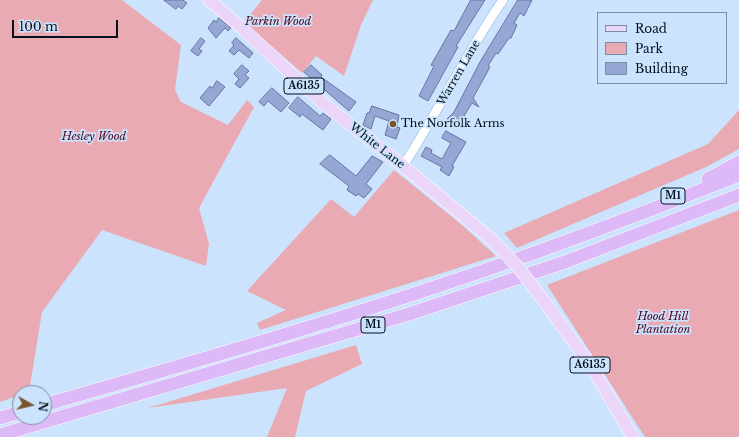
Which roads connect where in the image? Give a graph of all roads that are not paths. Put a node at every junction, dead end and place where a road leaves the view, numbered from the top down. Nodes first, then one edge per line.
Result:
1 (209, 0) edge
2 (503, 0) edge
3 (739, 162) edge
4 (403, 166) junction
5 (739, 175) edge
6 (739, 195) edge
7 (605, 227) junction
8 (52, 403) edge
9 (12, 414) edge
10 (0, 418) edge
11 (0, 435) edge
12 (633, 437) edge

1 - 4 main road, White Lane / A6135
2 - 4 street, Warren Lane
3 - 7 highway, M1
4 - 12 main road, White Lane / A6135, bridge
5 - 7 highway, M1
6 - 11 highway, M1
7 - 8 highway, M1
9 - 10 highway

